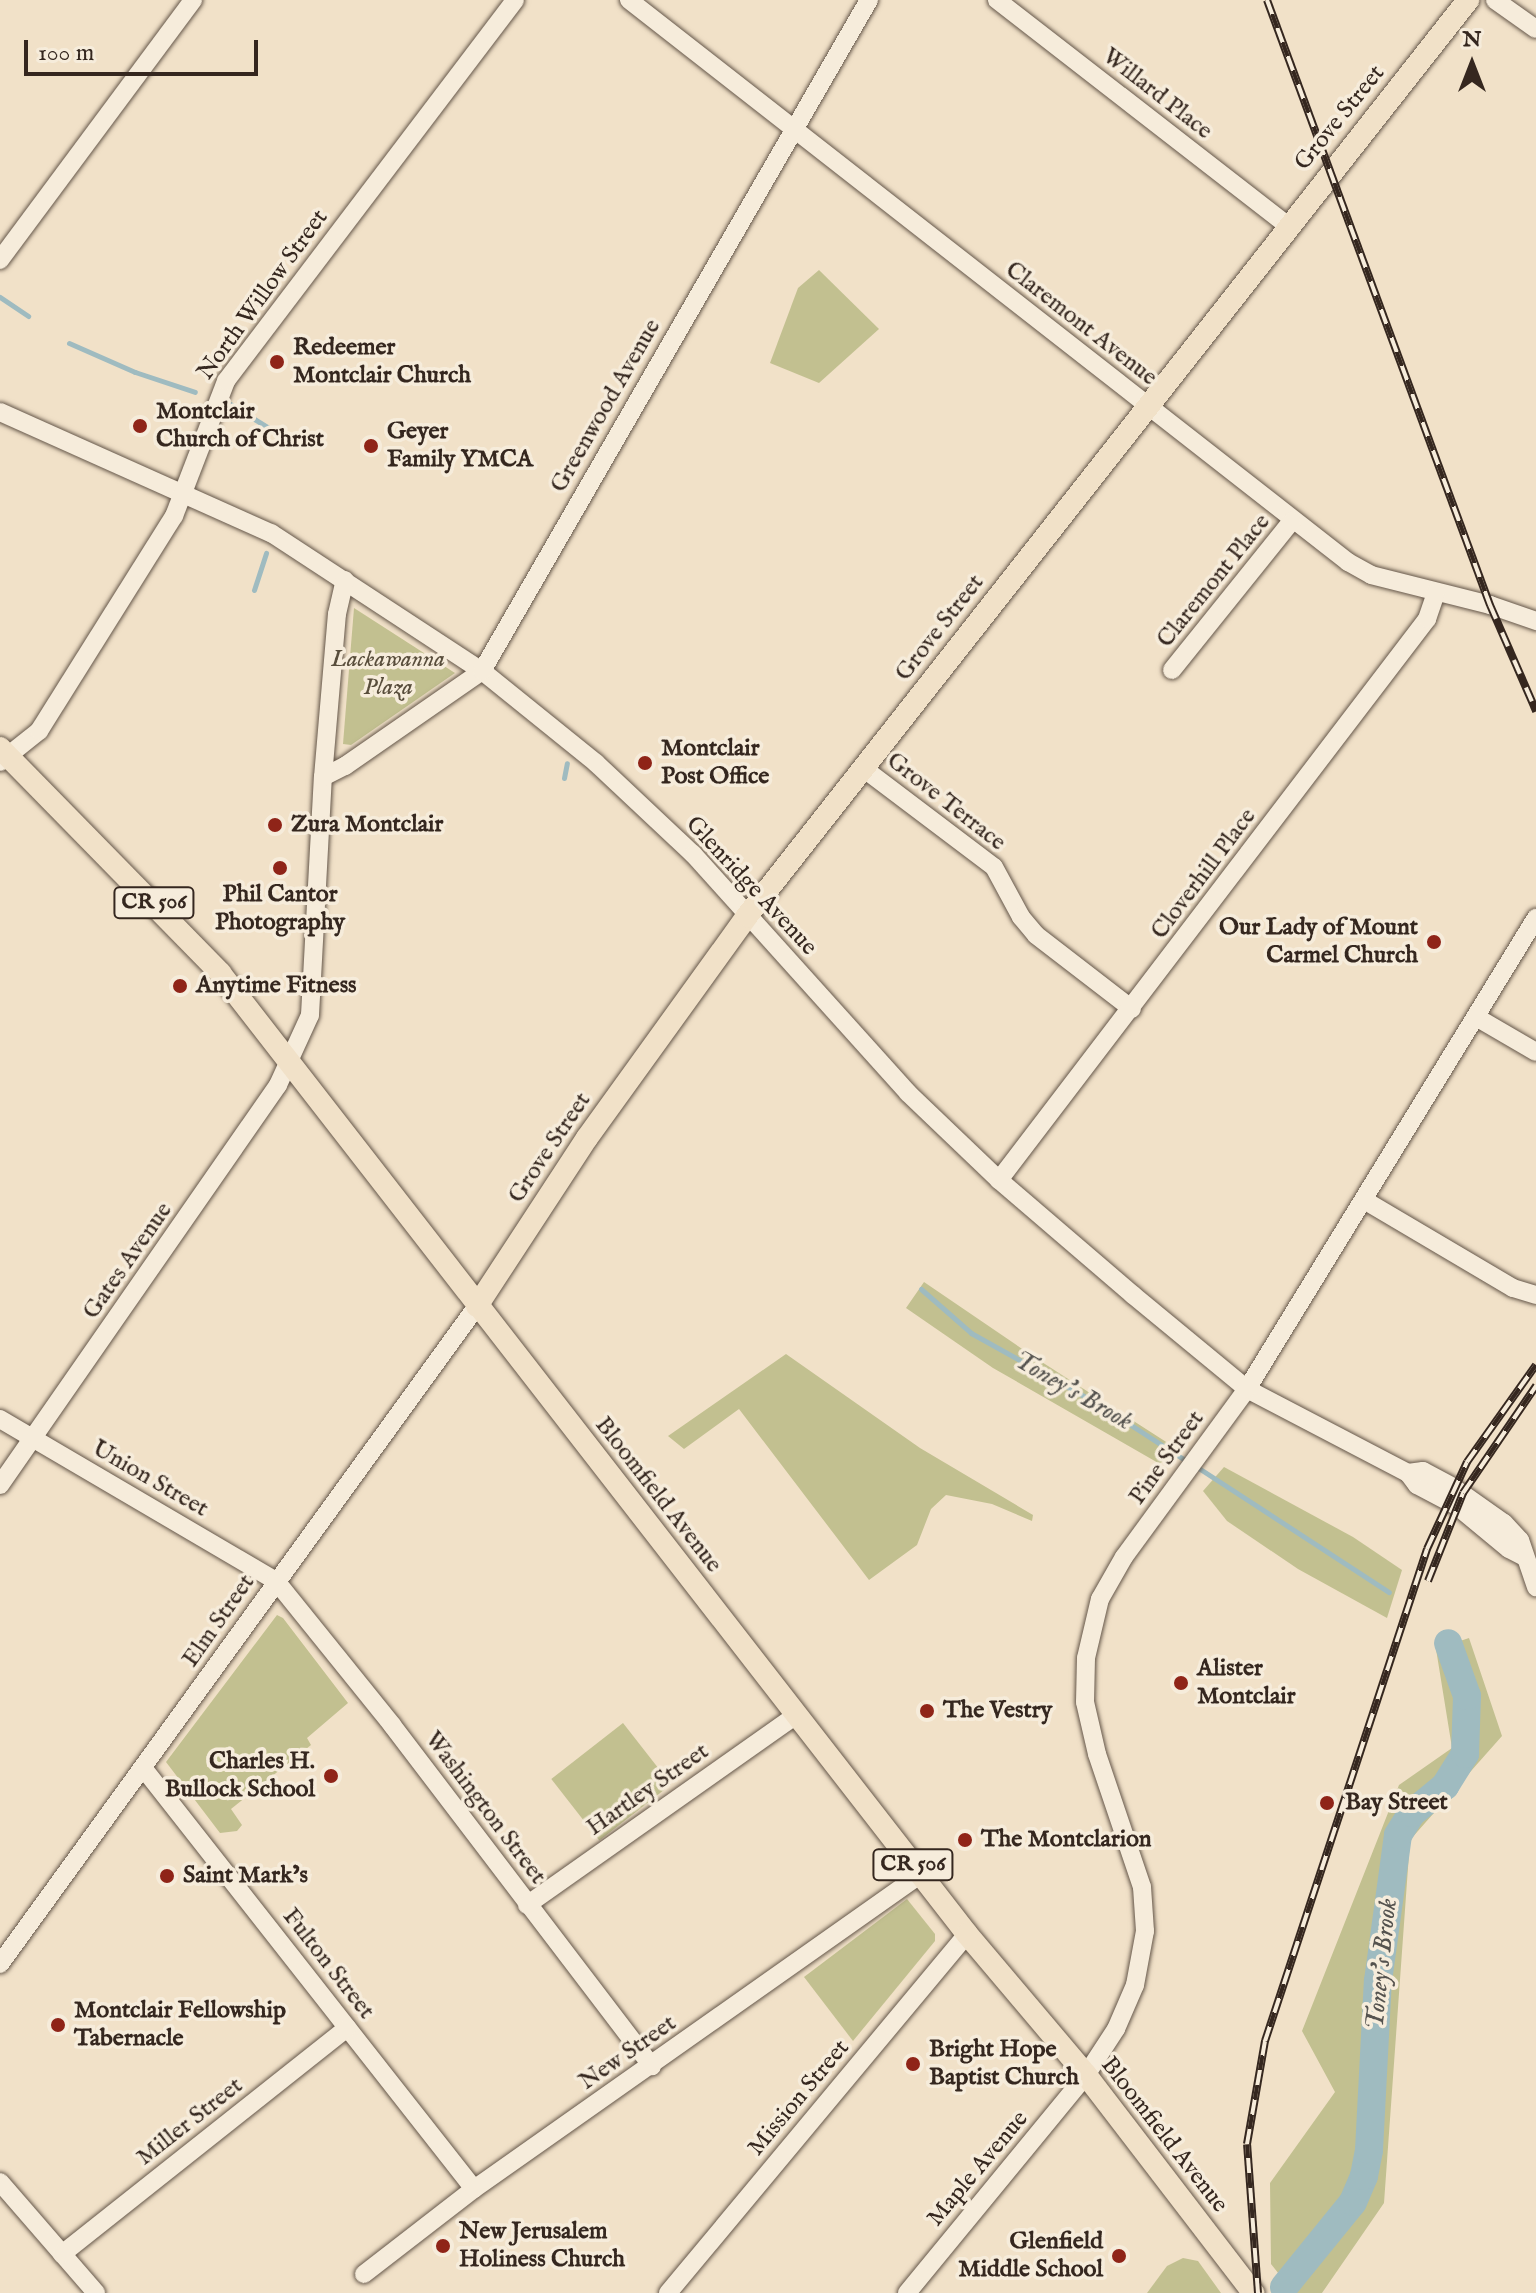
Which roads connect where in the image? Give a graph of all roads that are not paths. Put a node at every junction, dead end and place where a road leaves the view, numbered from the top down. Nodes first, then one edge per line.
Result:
1 (193, 0) edge
2 (515, 0) edge
3 (629, 0) edge
4 (869, 0) edge
5 (997, 0) edge
6 (1468, 0) edge
7 (1495, 0) edge
8 (1536, 29) edge
9 (794, 128) junction
10 (1288, 226) junction
11 (0, 260) edge
12 (1146, 407) junction
13 (0, 412) edge
14 (185, 493) junction
15 (1292, 521) junction
16 (345, 580) junction
17 (1436, 593) junction
18 (1536, 621) edge
19 (1172, 670) dead end
20 (482, 671) junction
21 (3, 755) edge
22 (863, 768) junction
23 (323, 777) junction
24 (747, 916) junction
25 (1536, 918) edge
26 (1132, 1009) junction
27 (1476, 1017) junction
28 (1536, 1052) edge
29 (288, 1060) junction
30 (999, 1180) junction
31 (1364, 1200) junction
32 (1536, 1295) edge
33 (477, 1306) junction
34 (1247, 1389) junction
35 (0, 1419) edge
36 (34, 1439) junction
37 (0, 1485) edge
38 (1531, 1554) edge
39 (276, 1581) junction
40 (1536, 1587) edge
41 (796, 1715) junction
42 (144, 1769) junction
43 (921, 1874) junction
44 (527, 1905) junction
45 (967, 1934) junction
46 (0, 1964) edge
47 (347, 2028) junction
48 (652, 2066) junction
49 (1086, 2075) junction
50 (0, 2182) edge
51 (474, 2189) junction
52 (62, 2254) junction
53 (364, 2274) dead end
54 (1246, 2284) edge
55 (96, 2293) edge
56 (668, 2293) edge
57 (907, 2293) edge

1 - 11 street
2 - 14 street, North Willow Street
3 - 9 street, Claremont Avenue
4 - 9 street, Greenwood Avenue
5 - 10 street, Willard Place
6 - 10 main road, Grove Street
7 - 8 street
9 - 12 street, Claremont Avenue
9 - 20 street, Greenwood Avenue
10 - 12 main road, Grove Street
12 - 15 street, Claremont Avenue
12 - 22 main road, Grove Street
13 - 14 street, Glenridge Avenue
14 - 16 street, Glenridge Avenue
14 - 21 street, North Willow Street
15 - 17 street, Claremont Avenue
15 - 19 street, Claremont Place
16 - 20 street, Glenridge Avenue
16 - 23 street
17 - 18 street, Claremont Avenue
17 - 26 street, Cloverhill Place
20 - 23 street, Greenwood Avenue
20 - 24 street, Glenridge Avenue
21 - 29 main road, Bloomfield Avenue / CR 506
22 - 24 main road, Grove Street
22 - 26 street, Grove Terrace
23 - 29 street
24 - 30 street, Glenridge Avenue
24 - 33 main road, Grove Street
25 - 27 street, Pine Street
26 - 30 street, Cloverhill Place
27 - 28 street
27 - 31 street, Pine Street
29 - 33 main road, Bloomfield Avenue / CR 506
29 - 36 street, Gates Avenue
30 - 34 street, Glenridge Avenue
31 - 32 street
31 - 34 street, Pine Street
33 - 39 street, Elm Street
33 - 41 main road, Bloomfield Avenue / CR 506
34 - 38 street, Glenridge Avenue
34 - 49 street, Pine Street
35 - 36 street, Union Street
36 - 37 street, Gates Avenue
36 - 39 street, Union Street
38 - 40 street, Glenridge Avenue
39 - 42 street, Elm Street
39 - 44 street, Washington Street
41 - 43 main road, Bloomfield Avenue / CR 506
41 - 44 street, Hartley Street
42 - 46 street, Elm Street
42 - 47 street, Fulton Street
43 - 45 main road, Bloomfield Avenue / CR 506
43 - 48 street, New Street
44 - 48 street, Washington Street
45 - 49 main road, Bloomfield Avenue / CR 506
45 - 56 street, Mission Street
47 - 51 street, Fulton Street
47 - 52 street, Miller Street
48 - 51 street, New Street
49 - 54 main road, Bloomfield Avenue / CR 506
49 - 57 street, Maple Avenue
50 - 52 street
51 - 53 street, New Street
52 - 55 street

